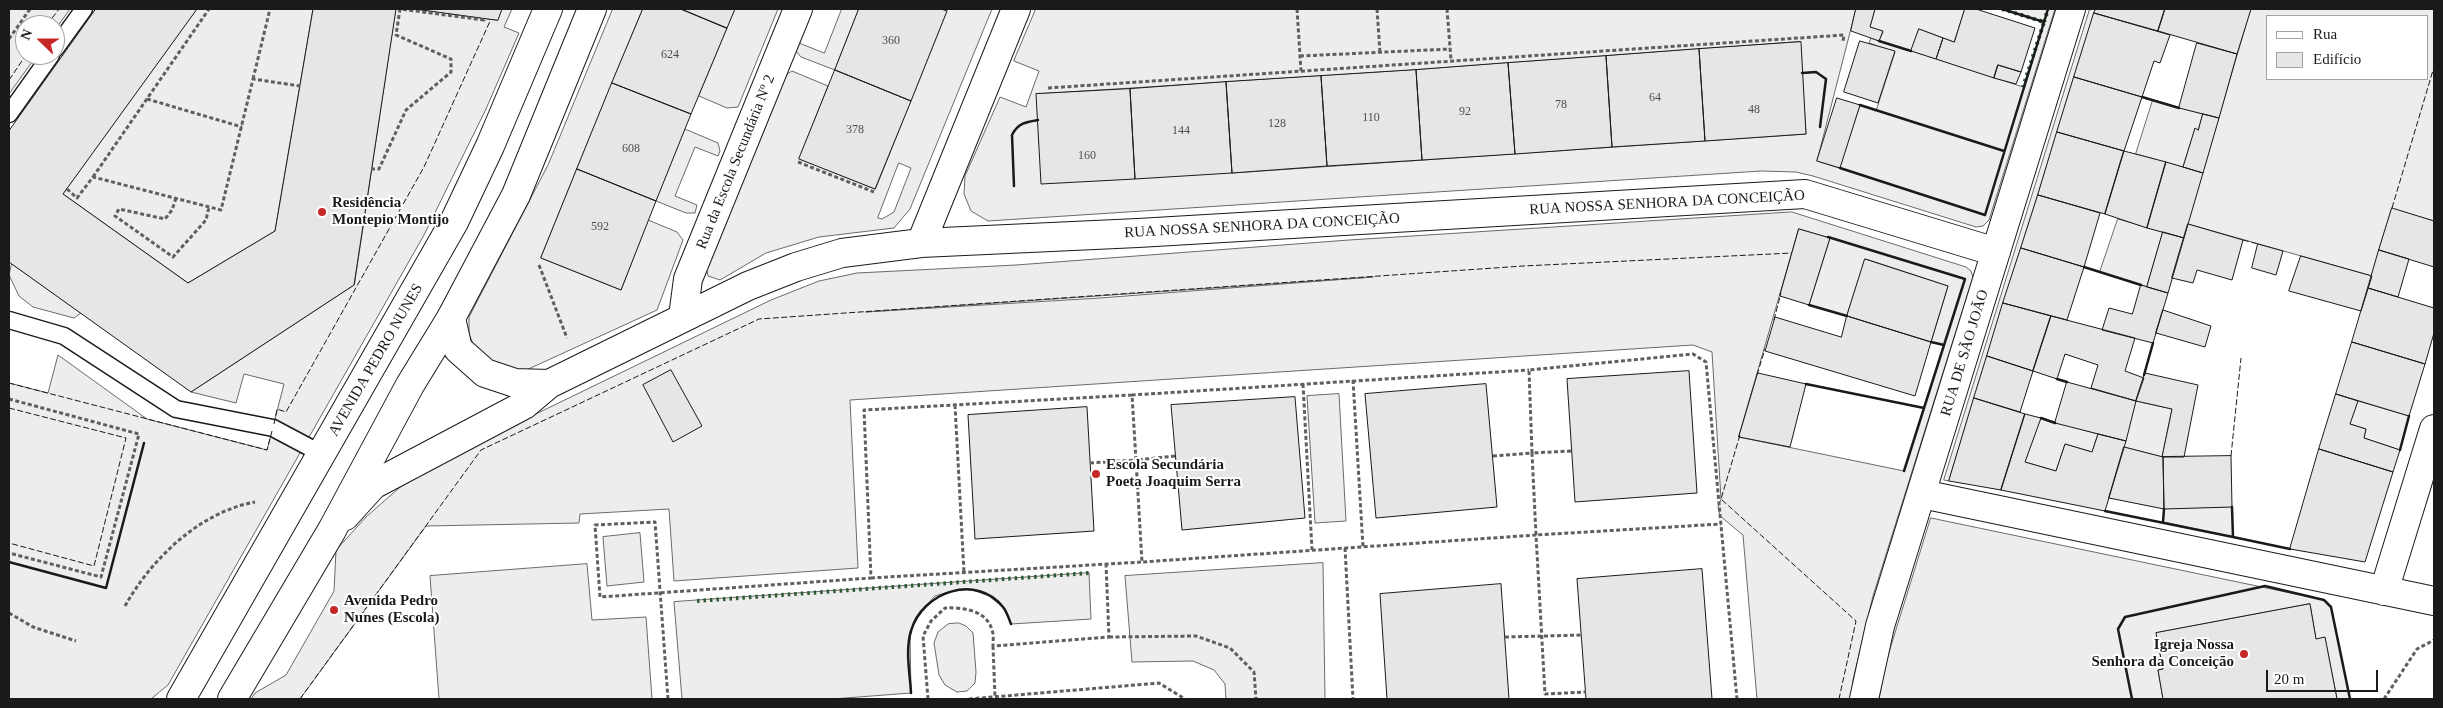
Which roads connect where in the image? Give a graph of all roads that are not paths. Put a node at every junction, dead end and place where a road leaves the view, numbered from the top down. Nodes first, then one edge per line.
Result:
1 (84, 9) edge
2 (548, 9) edge
3 (592, 9) edge
4 (798, 9) edge
5 (1016, 9) edge
6 (2071, 9) edge
7 (65, 36) edge
8 (44, 65) edge
9 (9, 114) edge
10 (921, 243) junction
11 (1996, 252) junction
12 (683, 317) junction
13 (451, 318) junction
14 (9, 320) edge
15 (549, 384) junction
16 (2434, 429) edge
17 (322, 454) junction
18 (1922, 494) junction
19 (332, 530) junction
20 (2384, 591) junction
21 (2434, 601) edge
22 (181, 699) edge
23 (232, 699) edge
24 (1864, 699) edge

1 - 7 lane
2 - 17 street, AVENIDA PEDRO NUNES
3 - 13 street
4 - 12 street, Rua da Escola Secundária Nº 2
5 - 10 street
6 - 11 street, RUA DE SÃO JOÃO
8 - 9 lane
10 - 11 street, RUA NOSSA SENHORA DA CONCEIÇÃO
10 - 12 street, RUA NOSSA SENHORA DA CONCEIÇÃO
11 - 18 street, RUA DE SÃO JOÃO
12 - 15 street, RUA NOSSA SENHORA DA CONCEIÇÃO
13 - 15 street, RUA NOSSA SENHORA DA CONCEIÇÃO
13 - 19 street
14 - 17 lane
15 - 19 street, RUA NOSSA SENHORA DA CONCEIÇÃO
16 - 20 street
17 - 22 street, AVENIDA PEDRO NUNES
18 - 20 street
18 - 24 street, RUA DE SÃO JOÃO
19 - 23 street
20 - 21 street

